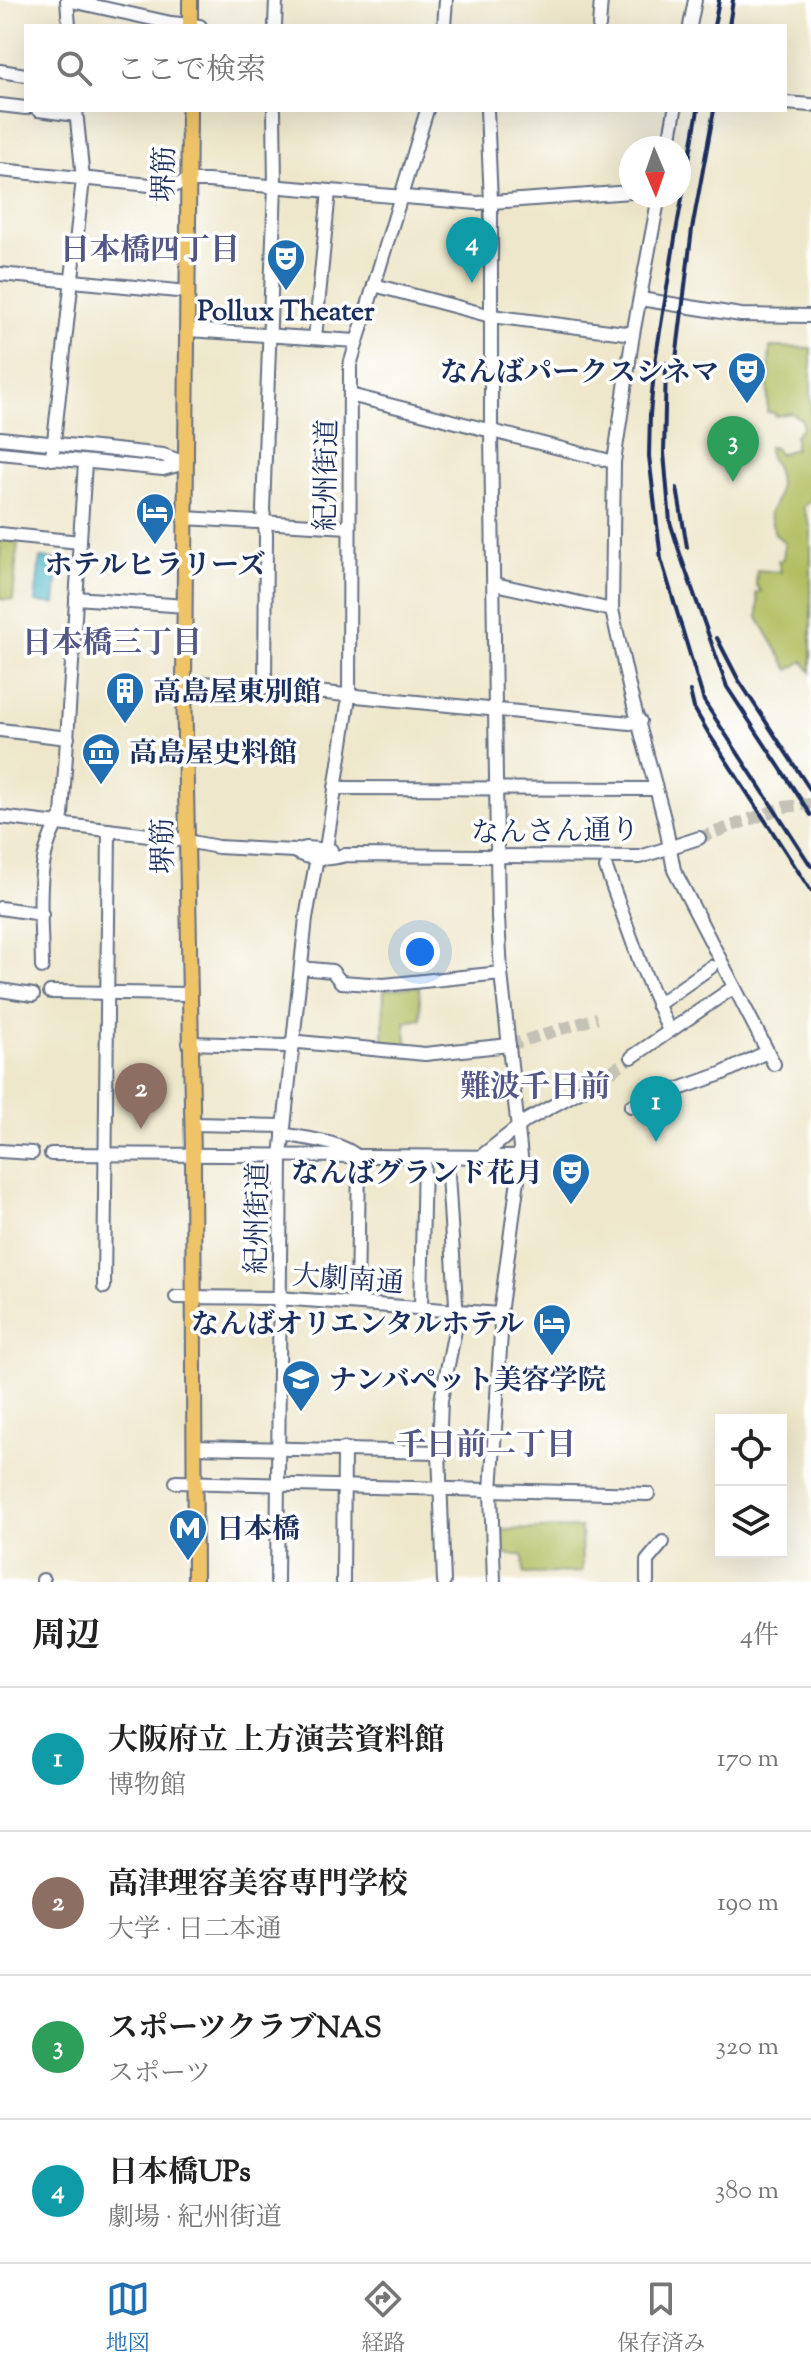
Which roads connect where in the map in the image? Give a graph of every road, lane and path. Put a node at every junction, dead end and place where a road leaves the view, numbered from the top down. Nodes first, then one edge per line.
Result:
1 (67, 0) edge
2 (190, 0) edge
3 (276, 0) edge
4 (446, 0) edge
5 (601, 0) edge
6 (695, 0) edge
7 (69, 24) edge
8 (181, 24) edge
9 (190, 24) edge
10 (275, 24) edge
11 (444, 24) edge
12 (599, 24) edge
13 (690, 24) edge
14 (0, 71) edge
15 (24, 75) edge
16 (787, 103) edge
17 (0, 105) edge
18 (811, 105) edge
19 (24, 108) edge
20 (189, 112) edge
21 (274, 112) edge
22 (426, 112) edge
23 (487, 112) edge
24 (675, 112) edge
25 (76, 113) edge
26 (670, 136) edge
27 (0, 170) edge
28 (0, 177) edge
29 (83, 179) junction
30 (188, 181) junction
31 (275, 185) junction
32 (329, 191) junction
33 (619, 193) edge
34 (401, 196) junction
35 (491, 202) junction
36 (657, 208) edge
37 (0, 274) edge
38 (71, 281) junction
39 (374, 285) junction
40 (188, 292) junction
41 (640, 299) junction
42 (491, 316) junction
43 (811, 316) edge
44 (188, 330) junction
45 (270, 334) junction
46 (633, 334) junction
47 (315, 338) junction
48 (356, 341) junction
49 (350, 395) junction
50 (491, 431) junction
51 (0, 438) edge
52 (53, 443) junction
53 (0, 453) edge
54 (52, 459) junction
55 (614, 462) junction
56 (85, 463) junction
57 (185, 463) junction
58 (184, 518) junction
59 (265, 522) junction
60 (349, 527) junction
61 (0, 534) edge
62 (80, 542) junction
63 (495, 584) junction
64 (76, 598) junction
65 (185, 606) junction
66 (612, 610) junction
67 (184, 682) junction
68 (265, 687) junction
69 (349, 697) junction
70 (497, 711) junction
71 (640, 721) junction
72 (0, 730) edge
73 (68, 738) junction
74 (335, 788) junction
75 (497, 789) junction
76 (656, 789) junction
77 (0, 817) edge
78 (56, 824) junction
79 (109, 830) junction
80 (699, 838) tunnel mouth
81 (188, 842) junction
82 (669, 849) junction
83 (321, 853) junction
84 (498, 855) junction
85 (606, 868) dead end
86 (0, 908) edge
87 (42, 914) junction
88 (42, 967) dead end
89 (711, 967) dead end
90 (301, 968) junction
91 (501, 973) junction
92 (734, 987) junction
93 (0, 990) edge
94 (50, 992) dead end
95 (106, 993) junction
96 (189, 994) junction
97 (33, 995) dead end
98 (657, 1005) junction
99 (669, 1031) junction
100 (189, 1043) junction
101 (292, 1044) junction
102 (509, 1045) junction
103 (632, 1057) tunnel mouth
104 (596, 1082) tunnel mouth
105 (631, 1106) dead end
106 (192, 1124) junction
107 (519, 1128) junction
108 (284, 1130) junction
109 (0, 1151) edge
110 (32, 1153) dead end
111 (51, 1154) dead end
112 (107, 1155) junction
113 (193, 1156) junction
114 (281, 1156) junction
115 (424, 1157) junction
116 (521, 1157) junction
117 (359, 1158) junction
118 (447, 1158) junction
119 (479, 1158) junction
120 (104, 1287) dead end
121 (176, 1297) dead end
122 (194, 1298) junction
123 (278, 1298) junction
124 (357, 1303) junction
125 (421, 1307) junction
126 (456, 1311) junction
127 (500, 1314) junction
128 (194, 1447) junction
129 (277, 1447) junction
130 (344, 1449) junction
131 (439, 1452) junction
132 (176, 1482) dead end
133 (195, 1483) junction
134 (277, 1485) junction
135 (344, 1487) junction
136 (441, 1490) junction
137 (491, 1491) junction
138 (648, 1494) dead end
139 (663, 1542) dead end
140 (195, 1582) edge
141 (277, 1582) edge
142 (343, 1582) edge
143 (444, 1582) edge
144 (494, 1582) edge
145 (647, 1582) edge

1 - 7 street
1 - 8 street
2 - 9 main road
3 - 10 street
4 - 11 street
5 - 12 street
6 - 13 street
14 - 15 street
16 - 18 street
17 - 19 street
20 - 30 main road, 堺筋
21 - 31 street
22 - 34 street, 紀州街道
23 - 35 street
24 - 26 street
25 - 29 street
27 - 28 street
27 - 29 street
29 - 30 street
29 - 38 street
30 - 31 street
30 - 40 main road, 堺筋
31 - 32 street
31 - 45 street
32 - 34 street
32 - 47 street
33 - 35 street
34 - 35 street
34 - 39 street, 紀州街道
35 - 42 street
36 - 41 street
37 - 38 street
38 - 40 street
38 - 52 street
39 - 42 street
39 - 48 street, 紀州街道
40 - 44 main road, 堺筋
41 - 43 street
41 - 46 street
42 - 46 street
42 - 50 street
44 - 45 street
44 - 57 main road, 堺筋
45 - 47 street
45 - 59 street
46 - 55 street
47 - 48 street
48 - 49 street, 紀州街道
49 - 50 street
49 - 60 street, 紀州街道
50 - 55 street
50 - 63 street
51 - 52 street
52 - 54 street
52 - 57 street
53 - 54 street
54 - 56 street
55 - 66 street
56 - 57 street
56 - 62 street
57 - 58 main road, 堺筋
58 - 59 street
58 - 65 main road, 堺筋
59 - 60 street
59 - 68 street
60 - 69 street, 紀州街道
61 - 62 street
62 - 64 street
63 - 66 street
63 - 70 street
64 - 65 street
64 - 73 street
65 - 67 main road, 堺筋
66 - 71 street
67 - 68 street
67 - 81 main road, 堺筋
68 - 69 street
69 - 70 street
69 - 74 street, 紀州街道
70 - 71 street
70 - 75 street
71 - 76 street
72 - 73 street
73 - 78 street
74 - 75 street
74 - 83 street, 紀州街道
75 - 76 street
75 - 84 street
76 - 82 street
77 - 78 street, なんさん通り
78 - 79 street, なんさん通り
78 - 87 street
79 - 81 street, なんさん通り
79 - 95 street
80 - 82 street
81 - 83 street, なんさん通り
81 - 96 main road, 堺筋
82 - 84 street, なんさん通り
82 - 92 street, なんさん通り
83 - 84 street, なんさん通り
83 - 90 street, 紀州街道
84 - 91 street
85 - 98 street
86 - 87 street
87 - 88 street
89 - 98 street
90 - 91 street
90 - 101 street, 紀州街道
91 - 102 street
92 - 99 street
92 - 105 street, なんさん通り
93 - 97 street
94 - 95 street
95 - 96 street
95 - 112 street
96 - 100 main road, 堺筋
98 - 99 street
99 - 103 street
100 - 101 street
100 - 106 main road, 堺筋
101 - 102 street
101 - 108 street, 紀州街道
102 - 107 street
104 - 107 street
106 - 108 street
106 - 113 main road, 堺筋
107 - 116 street
107 - 119 street
108 - 114 street, 紀州街道
108 - 117 street
109 - 110 street
111 - 112 street
112 - 113 street
112 - 120 street
113 - 114 street
113 - 122 main road, 堺筋
114 - 117 street
114 - 123 street, 紀州街道
115 - 117 street
115 - 118 street
115 - 125 street
116 - 119 street
116 - 127 street
117 - 124 street
118 - 119 street
118 - 126 street
121 - 122 street, 大劇南通
122 - 123 street, 大劇南通
122 - 128 main road, 堺筋
123 - 124 street, 大劇南通
123 - 129 street, 紀州街道
124 - 125 street, 大劇南通
125 - 126 street, 大劇南通
126 - 127 street, 大劇南通
126 - 131 street
127 - 137 street
128 - 129 street
128 - 133 main road, 堺筋
129 - 130 street
129 - 134 street, 紀州街道
130 - 131 street
130 - 135 street
131 - 136 street
132 - 133 street
133 - 134 street
133 - 140 main road, 堺筋
134 - 135 street
134 - 141 street, 紀州街道
135 - 136 street
135 - 142 street
136 - 137 street
136 - 143 street
137 - 138 street
137 - 144 street
139 - 145 street

